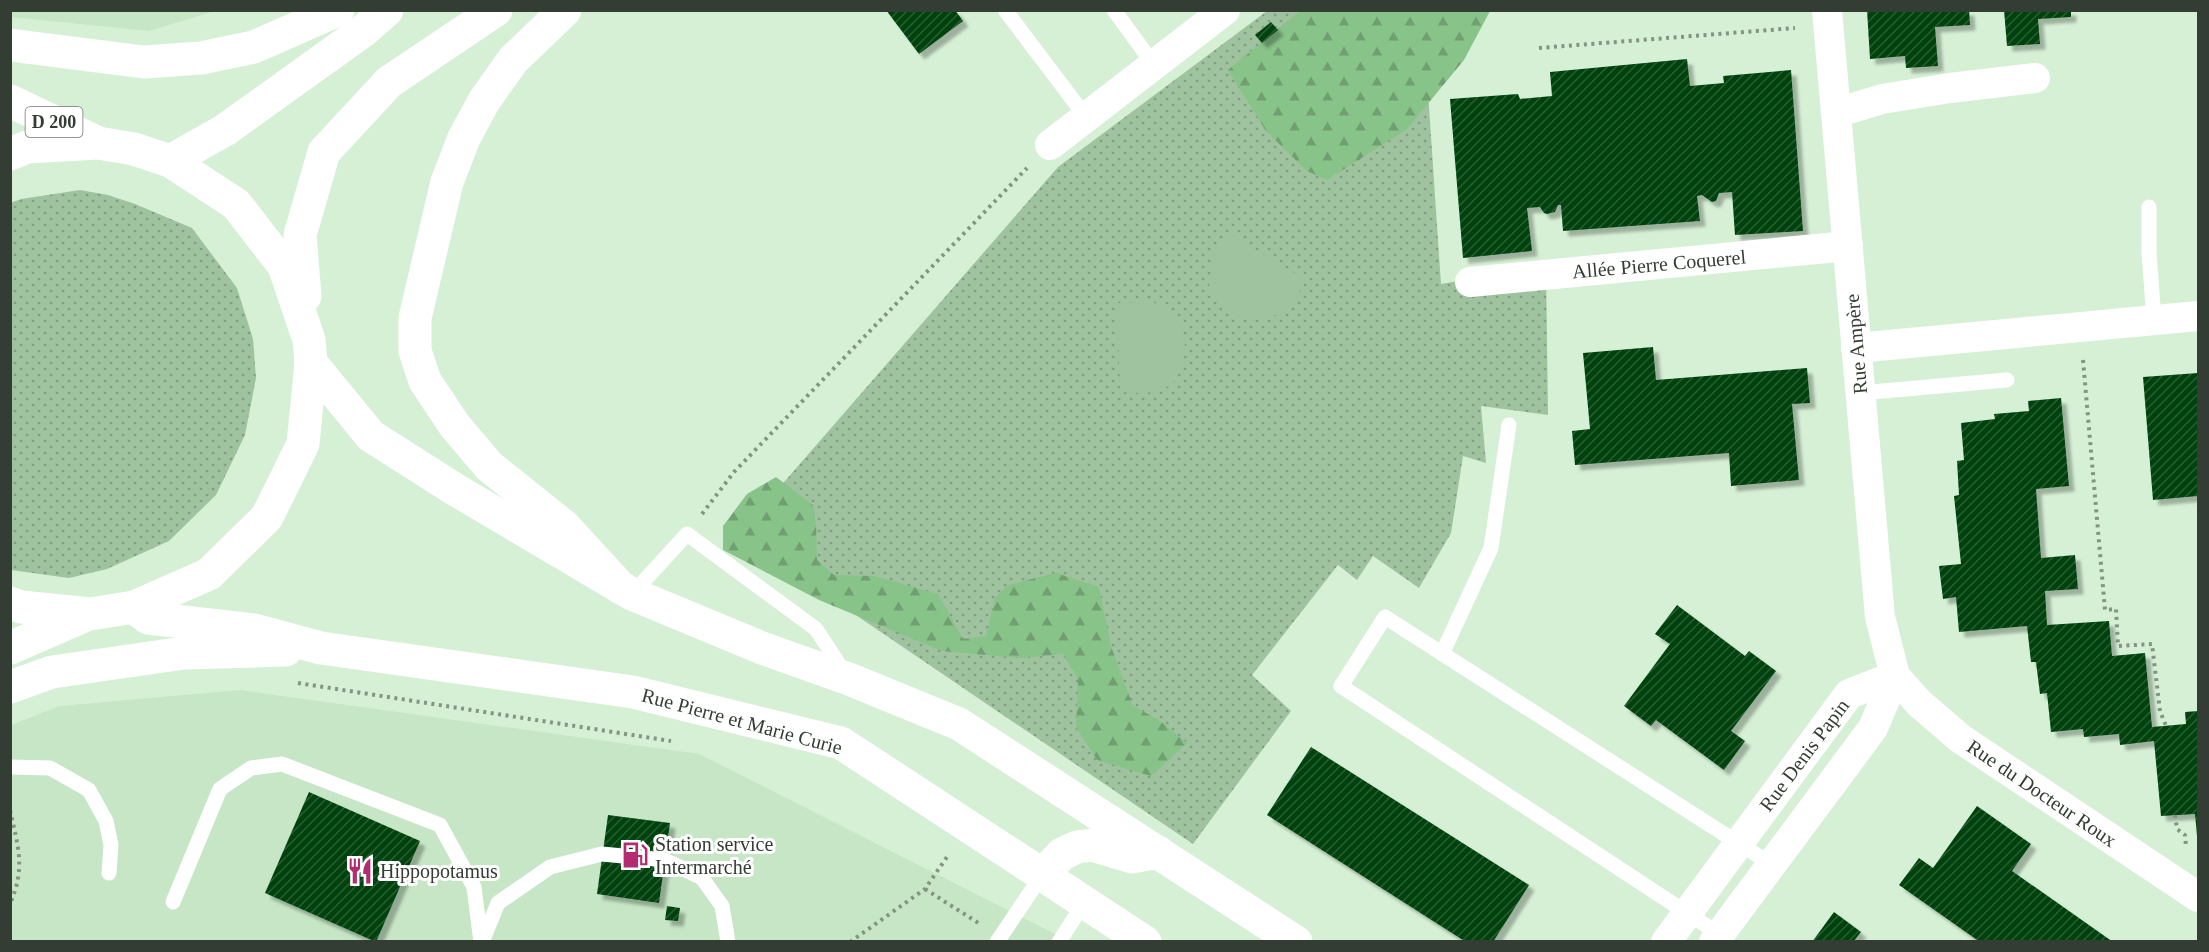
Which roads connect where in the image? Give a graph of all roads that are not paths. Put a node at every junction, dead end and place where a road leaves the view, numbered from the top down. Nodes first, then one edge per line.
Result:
1 (338, 10) edge
2 (387, 10) edge
3 (496, 10) edge
4 (566, 10) edge
5 (1005, 10) edge
6 (1114, 10) edge
7 (1225, 10) edge
8 (1828, 18) edge
9 (10, 45) edge
10 (1154, 65) junction
11 (2035, 78) dead end
12 (10, 101) edge
13 (1836, 113) junction
14 (1086, 117) junction
15 (98, 143) junction
16 (1050, 145) road end
17 (10, 154) edge
18 (170, 161) junction
19 (2149, 207) dead end
20 (1848, 246) junction
21 (1470, 282) dead end
22 (2199, 316) edge
23 (2154, 320) junction
24 (1856, 348) junction
25 (310, 352) junction
26 (2007, 380) dead end
27 (1860, 393) junction
28 (1509, 425) dead end
29 (626, 591) junction
30 (10, 603) edge
31 (134, 607) junction
32 (90, 614) junction
33 (10, 648) edge
34 (321, 648) junction
35 (1442, 654) junction
36 (1895, 676) junction
37 (849, 679) junction
38 (10, 687) edge
39 (10, 767) edge
40 (1738, 843) junction
41 (1158, 852) junction
42 (1771, 864) junction
43 (109, 873) dead end
44 (1042, 875) junction
45 (2199, 897) edge
46 (173, 902) dead end
47 (1084, 903) junction
48 (1687, 912) junction
49 (1716, 938) edge
50 (998, 939) edge
51 (481, 942) edge
52 (729, 942) edge
53 (1059, 942) edge
54 (1145, 942) edge
55 (1296, 942) edge
56 (1666, 942) edge

1 - 9 main road
2 - 18 main road
3 - 25 main road
4 - 29 main road
5 - 14 lane
6 - 10 lane
7 - 10 street
8 - 13 street, Rue Ampère
10 - 14 street
11 - 13 street
12 - 15 main road, D 200
13 - 20 street, Rue Ampère
14 - 16 street
15 - 17 main road
15 - 18 main road
18 - 25 main road
19 - 23 lane
20 - 21 street, Allée Pierre Coquerel
20 - 24 street, Rue Ampère
22 - 23 street
23 - 24 street
24 - 27 street, Rue Ampère
25 - 29 main road
25 - 31 main road
26 - 27 lane
27 - 36 street, Rue Ampère
28 - 35 lane
29 - 37 main road
29 - 37 lane
30 - 32 main road
31 - 32 main road
31 - 34 main road
32 - 33 main road
34 - 38 main road
34 - 44 main road, Rue Pierre et Marie Curie
35 - 40 lane
35 - 48 lane
36 - 40 street, Rue Denis Papin
36 - 42 street, Rue Denis Papin
36 - 45 street, Rue du Docteur Roux
37 - 41 main road
39 - 43 lane
40 - 42 lane
40 - 48 street, Rue Denis Papin
41 - 44 main road
41 - 55 main road
42 - 49 street, Rue Denis Papin
44 - 47 main road, Rue Pierre et Marie Curie
44 - 50 lane
46 - 51 lane
47 - 53 lane
47 - 54 main road, Rue Pierre et Marie Curie
48 - 49 lane
48 - 56 street, Rue Denis Papin
51 - 52 lane

